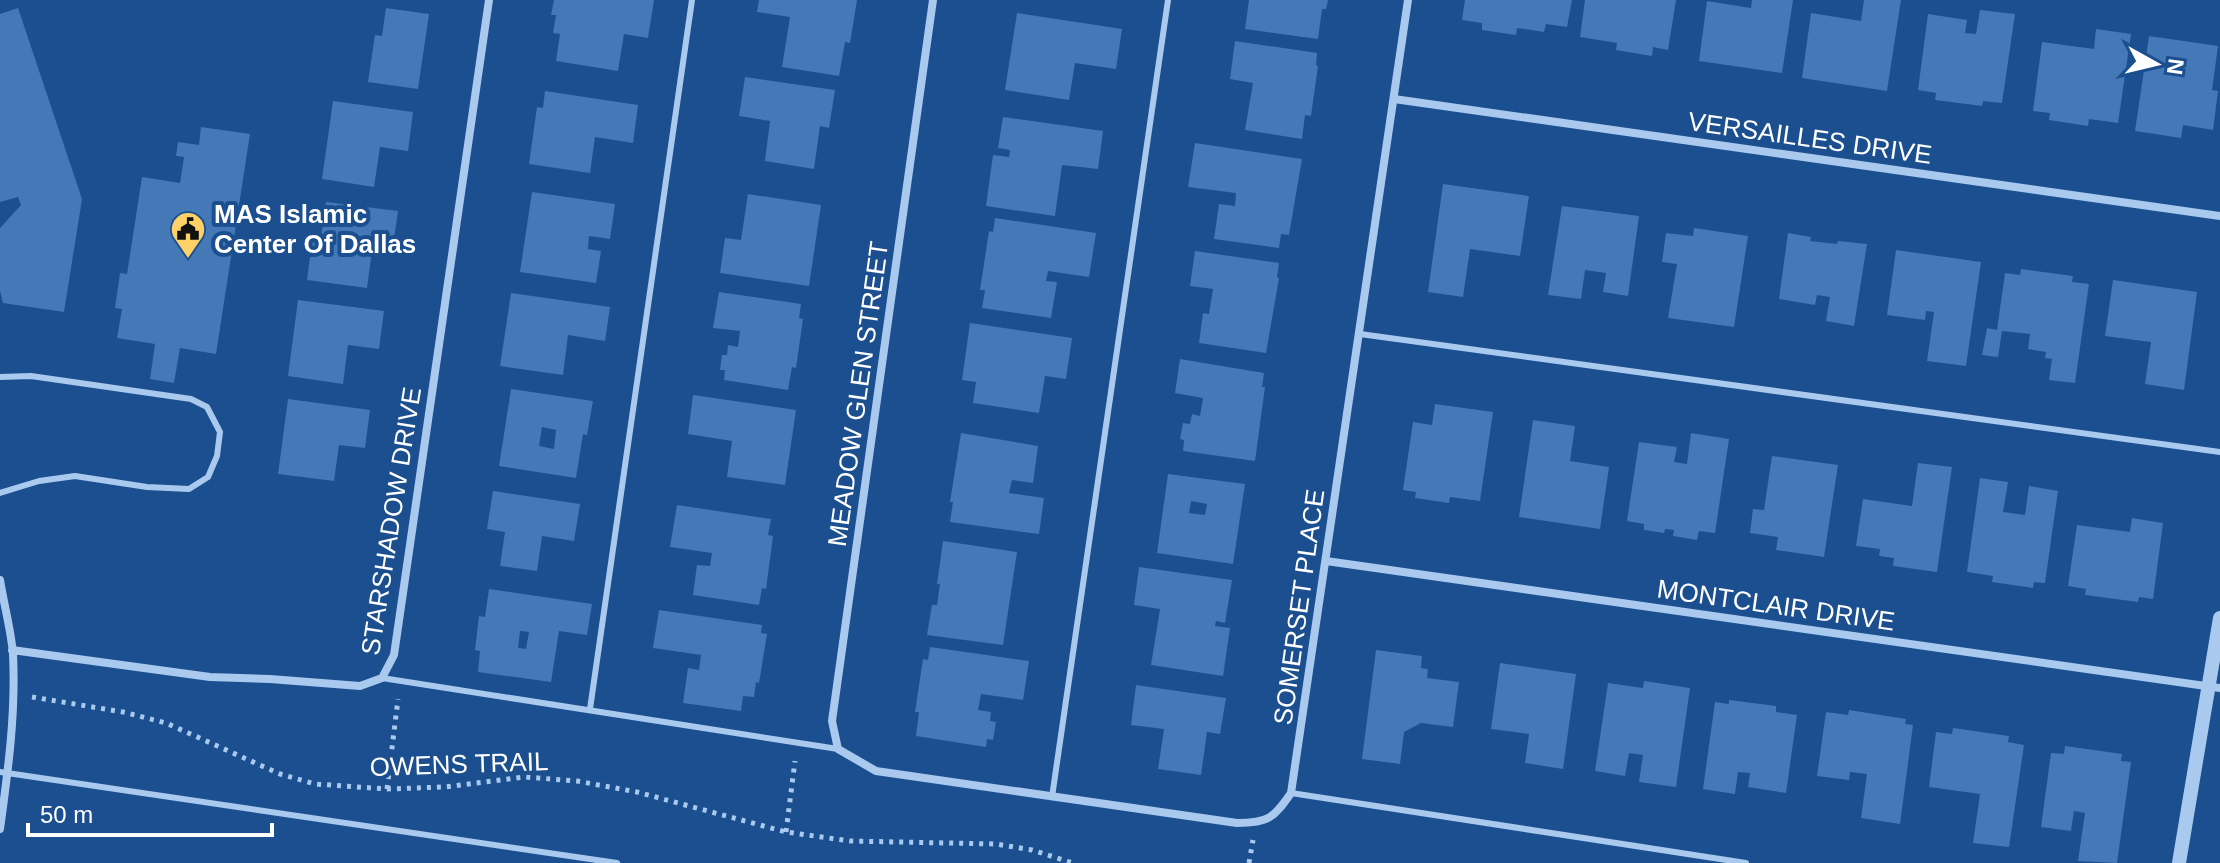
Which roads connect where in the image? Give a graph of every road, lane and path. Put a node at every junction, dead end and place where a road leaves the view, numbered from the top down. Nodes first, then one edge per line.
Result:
1 (489, 0) edge
2 (692, 0) edge
3 (933, 0) edge
4 (1168, 0) edge
5 (1408, 0) edge
6 (1394, 99) junction
7 (2220, 216) edge
8 (1360, 334) junction
9 (0, 377) edge
10 (2220, 452) edge
11 (0, 493) edge
12 (1326, 561) junction
13 (0, 580) edge
14 (2220, 618) edge
15 (4, 619) edge
16 (12, 650) junction
17 (382, 678) junction
18 (400, 681) junction
19 (2215, 687) edge
20 (45, 698) dead end
21 (590, 709) junction
22 (797, 743) junction
23 (838, 749) junction
24 (4, 773) edge
25 (387, 789) junction
26 (1291, 793) junction
27 (1052, 797) junction
28 (0, 829) edge
29 (786, 832) junction
30 (617, 863) edge
31 (1073, 863) edge
32 (1746, 863) edge
33 (2179, 863) edge

1 - 17 street, STARSHADOW DRIVE
2 - 21 lane
3 - 23 street, MEADOW GLEN STREET
4 - 27 lane
5 - 6 street, SOMERSET PLACE
6 - 7 street, VERSAILLES DRIVE
6 - 8 street, SOMERSET PLACE
8 - 10 lane
8 - 12 street, SOMERSET PLACE
9 - 11 lane
12 - 19 street, MONTCLAIR DRIVE
12 - 26 street, SOMERSET PLACE
13 - 15 street
14 - 19 street
15 - 16 street
16 - 17 street, STARSHADOW DRIVE
16 - 24 street
17 - 18 lane
18 - 21 lane
18 - 25 path
19 - 33 street
20 - 25 path, OWENS TRAIL
21 - 22 lane
22 - 23 lane
22 - 29 path
23 - 27 street
24 - 28 street
24 - 30 lane
25 - 29 path, OWENS TRAIL
26 - 27 street
26 - 32 lane
29 - 31 path, OWENS TRAIL

